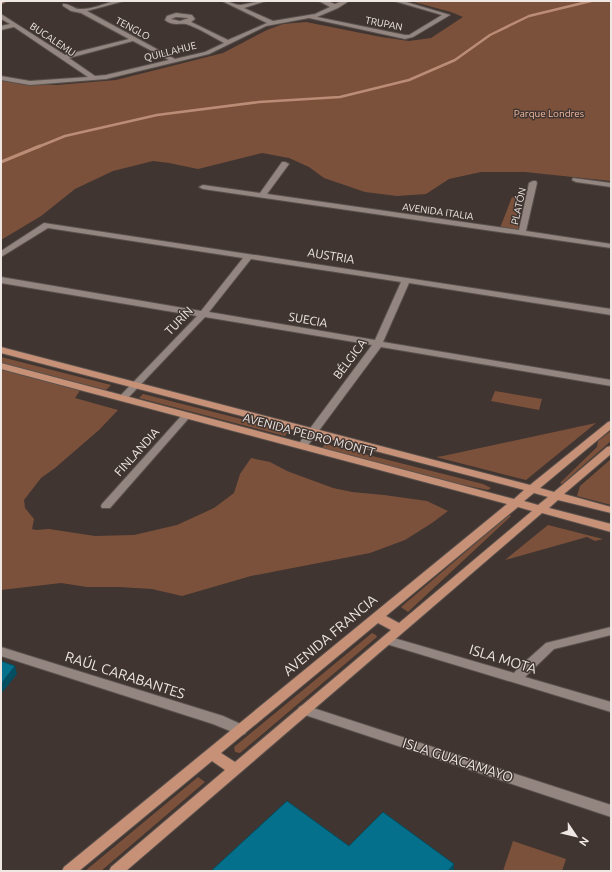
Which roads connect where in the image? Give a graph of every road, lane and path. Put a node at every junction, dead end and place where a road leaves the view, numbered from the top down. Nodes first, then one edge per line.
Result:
1 (121, 1) edge
2 (225, 1) edge
3 (263, 1) edge
4 (322, 1) edge
5 (346, 1) edge
6 (397, 1) edge
7 (64, 5) dead end
8 (239, 7) junction
9 (336, 7) junction
10 (82, 11) junction
11 (1, 16) edge
12 (309, 17) junction
13 (186, 22) dead end
14 (272, 23) junction
15 (15, 24) junction
16 (1, 28) edge
17 (134, 39) junction
18 (227, 42) junction
19 (64, 57) junction
20 (175, 61) junction
21 (1, 78) edge
22 (94, 78) junction
23 (285, 164) dead end
24 (576, 180) dead end
25 (533, 183) dead end
26 (611, 185) edge
27 (203, 187) dead end
28 (262, 195) junction
29 (522, 233) junction
30 (611, 246) edge
31 (1, 255) edge
32 (249, 256) junction
33 (1, 280) edge
34 (406, 280) junction
35 (611, 312) edge
36 (204, 314) junction
37 (378, 344) junction
38 (1, 350) edge
39 (1, 366) edge
40 (611, 383) edge
41 (135, 385) junction
42 (123, 398) junction
43 (186, 416) junction
44 (611, 424) edge
45 (313, 432) junction
46 (302, 446) junction
47 (611, 449) edge
48 (532, 489) junction
49 (557, 496) junction
50 (515, 503) junction
51 (106, 506) dead end
52 (540, 510) junction
53 (611, 510) edge
54 (611, 528) edge
55 (377, 617) junction
56 (400, 629) junction
57 (611, 631) edge
58 (387, 640) junction
59 (1, 651) edge
60 (516, 679) junction
61 (611, 707) edge
62 (304, 710) junction
63 (240, 730) junction
64 (211, 754) junction
65 (235, 770) junction
66 (611, 811) edge
67 (69, 871) edge
68 (116, 871) edge

1 - 10 street, TENGLO
2 - 8 street
3 - 8 street
4 - 9 street
5 - 9 street, QUILLAHUE
6 - 12 street, TRUPAN
7 - 10 street, TENGLO
8 - 14 street
9 - 12 street, QUILLAHUE
10 - 17 street, TENGLO
11 - 15 street, BUCALEMU
12 - 14 street, QUILLAHUE
13 - 18 street
14 - 18 street, QUILLAHUE
15 - 16 street
15 - 19 street, BUCALEMU
17 - 19 street
17 - 20 street, TENGLO
18 - 20 street, QUILLAHUE
19 - 22 street, BUCALEMU
20 - 22 street, QUILLAHUE
21 - 22 street, QUILLAHUE
23 - 28 street
24 - 26 street
25 - 29 street, PLATÓN
27 - 28 street, AVENIDA ITALIA
28 - 29 street, AVENIDA ITALIA
29 - 30 street, AVENIDA ITALIA
31 - 32 street, AUSTRIA
32 - 34 street, AUSTRIA
32 - 36 street, TURÍN
33 - 36 street, SUECIA
34 - 35 street, AUSTRIA
34 - 37 street, BÉLGICA
36 - 37 street, SUECIA
36 - 41 street, TURÍN
37 - 40 street, SUECIA
37 - 45 street, BÉLGICA
38 - 41 main road, AVENIDA PEDRO MONTT
39 - 42 main road, AVENIDA PEDRO MONTT
41 - 42 street, TURÍN
41 - 45 main road, AVENIDA PEDRO MONTT
42 - 43 main road, AVENIDA PEDRO MONTT
43 - 46 main road, AVENIDA PEDRO MONTT
43 - 51 street, FINLANDIA
44 - 48 main road, AVENIDA FRANCIA
45 - 46 street, BÉLGICA
45 - 48 main road, AVENIDA PEDRO MONTT
46 - 50 main road, AVENIDA PEDRO MONTT
47 - 49 main road
48 - 49 main road, AVENIDA PEDRO MONTT
48 - 50 main road, AVENIDA FRANCIA
49 - 52 main road
49 - 53 main road, AVENIDA PEDRO MONTT
50 - 52 main road, AVENIDA PEDRO MONTT
50 - 55 main road, AVENIDA FRANCIA
52 - 54 main road, AVENIDA PEDRO MONTT
52 - 56 main road
55 - 56 main road
55 - 63 main road, AVENIDA FRANCIA
56 - 58 main road
57 - 60 street
58 - 60 street, ISLA MOTA
58 - 62 main road
59 - 63 street, RAÚL CARABANTES
60 - 61 street, ISLA MOTA
62 - 65 main road
62 - 66 street, ISLA GUACAMAYO
63 - 64 main road, AVENIDA FRANCIA
64 - 65 main road
64 - 67 main road, AVENIDA FRANCIA
65 - 68 main road

